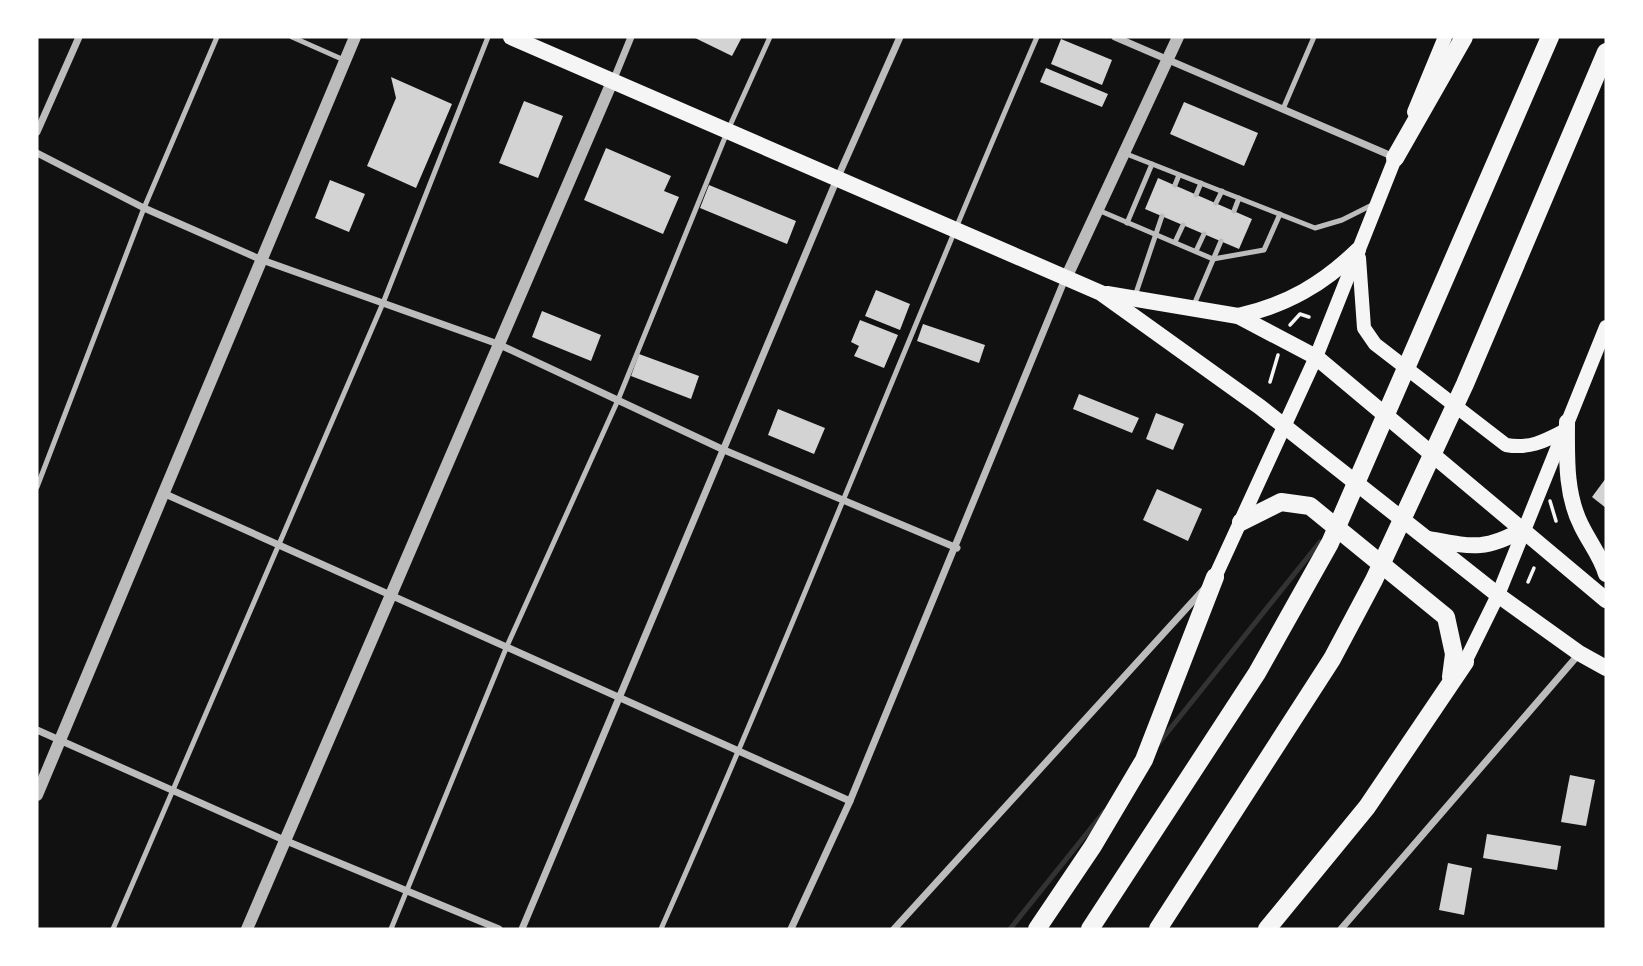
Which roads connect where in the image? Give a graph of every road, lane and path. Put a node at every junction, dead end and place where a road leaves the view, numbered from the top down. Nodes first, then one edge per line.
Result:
1 (79, 37) edge
2 (217, 37) edge
3 (292, 37) edge
4 (355, 37) edge
5 (488, 37) edge
6 (511, 37) edge
7 (631, 37) edge
8 (770, 37) edge
9 (900, 37) edge
10 (1037, 37) edge
11 (1115, 37) edge
12 (1178, 37) edge
13 (1314, 37) edge
14 (1445, 37) edge
15 (1464, 37) edge
16 (1550, 37) edge
17 (1606, 52) edge
18 (345, 60) junction
19 (1169, 60) junction
20 (612, 82) junction
21 (1283, 109) junction
22 (727, 130) junction
23 (37, 132) edge
24 (37, 153) edge
25 (1125, 153) junction
26 (1395, 158) junction
27 (1152, 164) junction
28 (1179, 174) junction
29 (837, 178) junction
30 (1202, 183) junction
31 (1175, 186) dead end
32 (1222, 191) junction
33 (1196, 195) dead end
34 (1239, 198) junction
35 (1216, 203) dead end
36 (1377, 203) junction
37 (144, 208) junction
38 (1098, 211) junction
39 (1234, 211) dead end
40 (1280, 214) junction
41 (1162, 216) dead end
42 (1127, 223) junction
43 (1183, 225) dead end
44 (955, 228) junction
45 (1155, 234) junction
46 (1204, 234) dead end
47 (1221, 241) dead end
48 (1175, 242) junction
49 (1358, 250) junction
50 (1196, 251) junction
51 (1213, 258) junction
52 (262, 260) junction
53 (1066, 278) junction
54 (1101, 293) junction
55 (1134, 299) junction
56 (383, 303) junction
57 (1193, 307) junction
58 (1238, 316) junction
59 (1309, 317) dead end
60 (1290, 325) dead end
61 (1606, 327) edge
62 (498, 344) junction
63 (1279, 355) dead end
64 (1317, 357) junction
65 (1270, 382) dead end
66 (618, 400) junction
67 (1283, 425) junction
68 (1565, 426) junction
69 (724, 450) junction
70 (37, 487) edge
71 (163, 494) junction
72 (842, 499) junction
73 (1549, 499) dead end
74 (1556, 521) dead end
75 (1241, 522) junction
76 (1524, 529) junction
77 (1426, 538) junction
78 (280, 545) junction
79 (957, 548) junction
80 (1534, 568) dead end
81 (1606, 574) edge
82 (1215, 577) junction
83 (1528, 582) dead end
84 (389, 594) junction
85 (1498, 596) junction
86 (1606, 600) edge
87 (507, 646) junction
88 (1579, 653) junction
89 (1459, 658) junction
90 (1606, 668) edge
91 (619, 696) junction
92 (37, 730) edge
93 (60, 739) junction
94 (740, 751) junction
95 (174, 790) junction
96 (37, 795) edge
97 (850, 802) junction
98 (284, 840) junction
99 (408, 892) junction
100 (113, 929) edge
101 (247, 929) edge
102 (391, 929) edge
103 (499, 929) edge
104 (522, 929) edge
105 (661, 929) edge
106 (791, 929) edge
107 (894, 929) edge
108 (1037, 929) edge
109 (1090, 929) edge
110 (1158, 929) edge
111 (1267, 929) edge
112 (1341, 929) edge

1 - 23 street
2 - 37 lane
3 - 18 lane
4 - 18 street
5 - 56 lane
6 - 20 main road
7 - 20 street
8 - 22 lane
9 - 29 street
10 - 44 lane
11 - 19 street
12 - 19 street
13 - 21 lane
14 - 26 main road
15 - 26 highway
16 - 109 highway
17 - 110 highway
18 - 52 street
19 - 21 street
19 - 25 street
20 - 22 main road
20 - 62 street
21 - 26 street
22 - 29 main road
22 - 66 lane
24 - 37 street
25 - 27 lane
25 - 38 street
26 - 36 main road
27 - 28 lane
27 - 42 lane
28 - 30 lane
28 - 31 lane
29 - 44 main road
29 - 69 street
30 - 32 lane
30 - 33 lane
32 - 34 lane
32 - 35 lane
34 - 39 lane
34 - 40 lane
36 - 40 lane
36 - 49 main road
37 - 52 street
37 - 70 lane
38 - 42 lane
38 - 53 street
40 - 51 lane
41 - 45 lane
42 - 45 lane
43 - 48 lane
44 - 53 main road
44 - 72 lane
45 - 48 lane
45 - 55 lane
46 - 50 lane
47 - 51 lane
48 - 50 lane
49 - 58 main road
49 - 64 main road
49 - 68 main road
50 - 51 lane
51 - 57 lane
52 - 56 street
52 - 71 street
53 - 54 main road
53 - 79 street
54 - 55 main road
54 - 67 main road
55 - 57 main road
56 - 62 street
56 - 78 lane
57 - 58 main road
58 - 64 main road
59 - 60 path
61 - 68 main road
62 - 66 street
62 - 84 street
63 - 65 path
64 - 67 main road
64 - 76 main road
66 - 69 street
66 - 87 lane
67 - 75 main road
67 - 77 main road
68 - 76 main road
68 - 81 main road
69 - 72 street
69 - 91 street
71 - 78 street
71 - 93 street
72 - 79 street
72 - 94 lane
73 - 74 path
75 - 82 main road
75 - 89 highway
76 - 77 main road
76 - 85 main road
76 - 86 main road
77 - 85 main road
78 - 84 street
78 - 95 lane
79 - 97 street
80 - 83 path
82 - 107 street
82 - 108 highway
84 - 87 street
84 - 98 street
85 - 88 main road
85 - 89 main road
87 - 91 street
87 - 99 lane
88 - 90 main road
88 - 112 street
89 - 111 highway
91 - 94 street
91 - 104 street
92 - 93 street
93 - 95 street
93 - 96 street
94 - 97 street
94 - 105 lane
95 - 98 street
95 - 100 lane
97 - 106 street
98 - 99 street
98 - 101 street
99 - 102 lane
99 - 103 street

